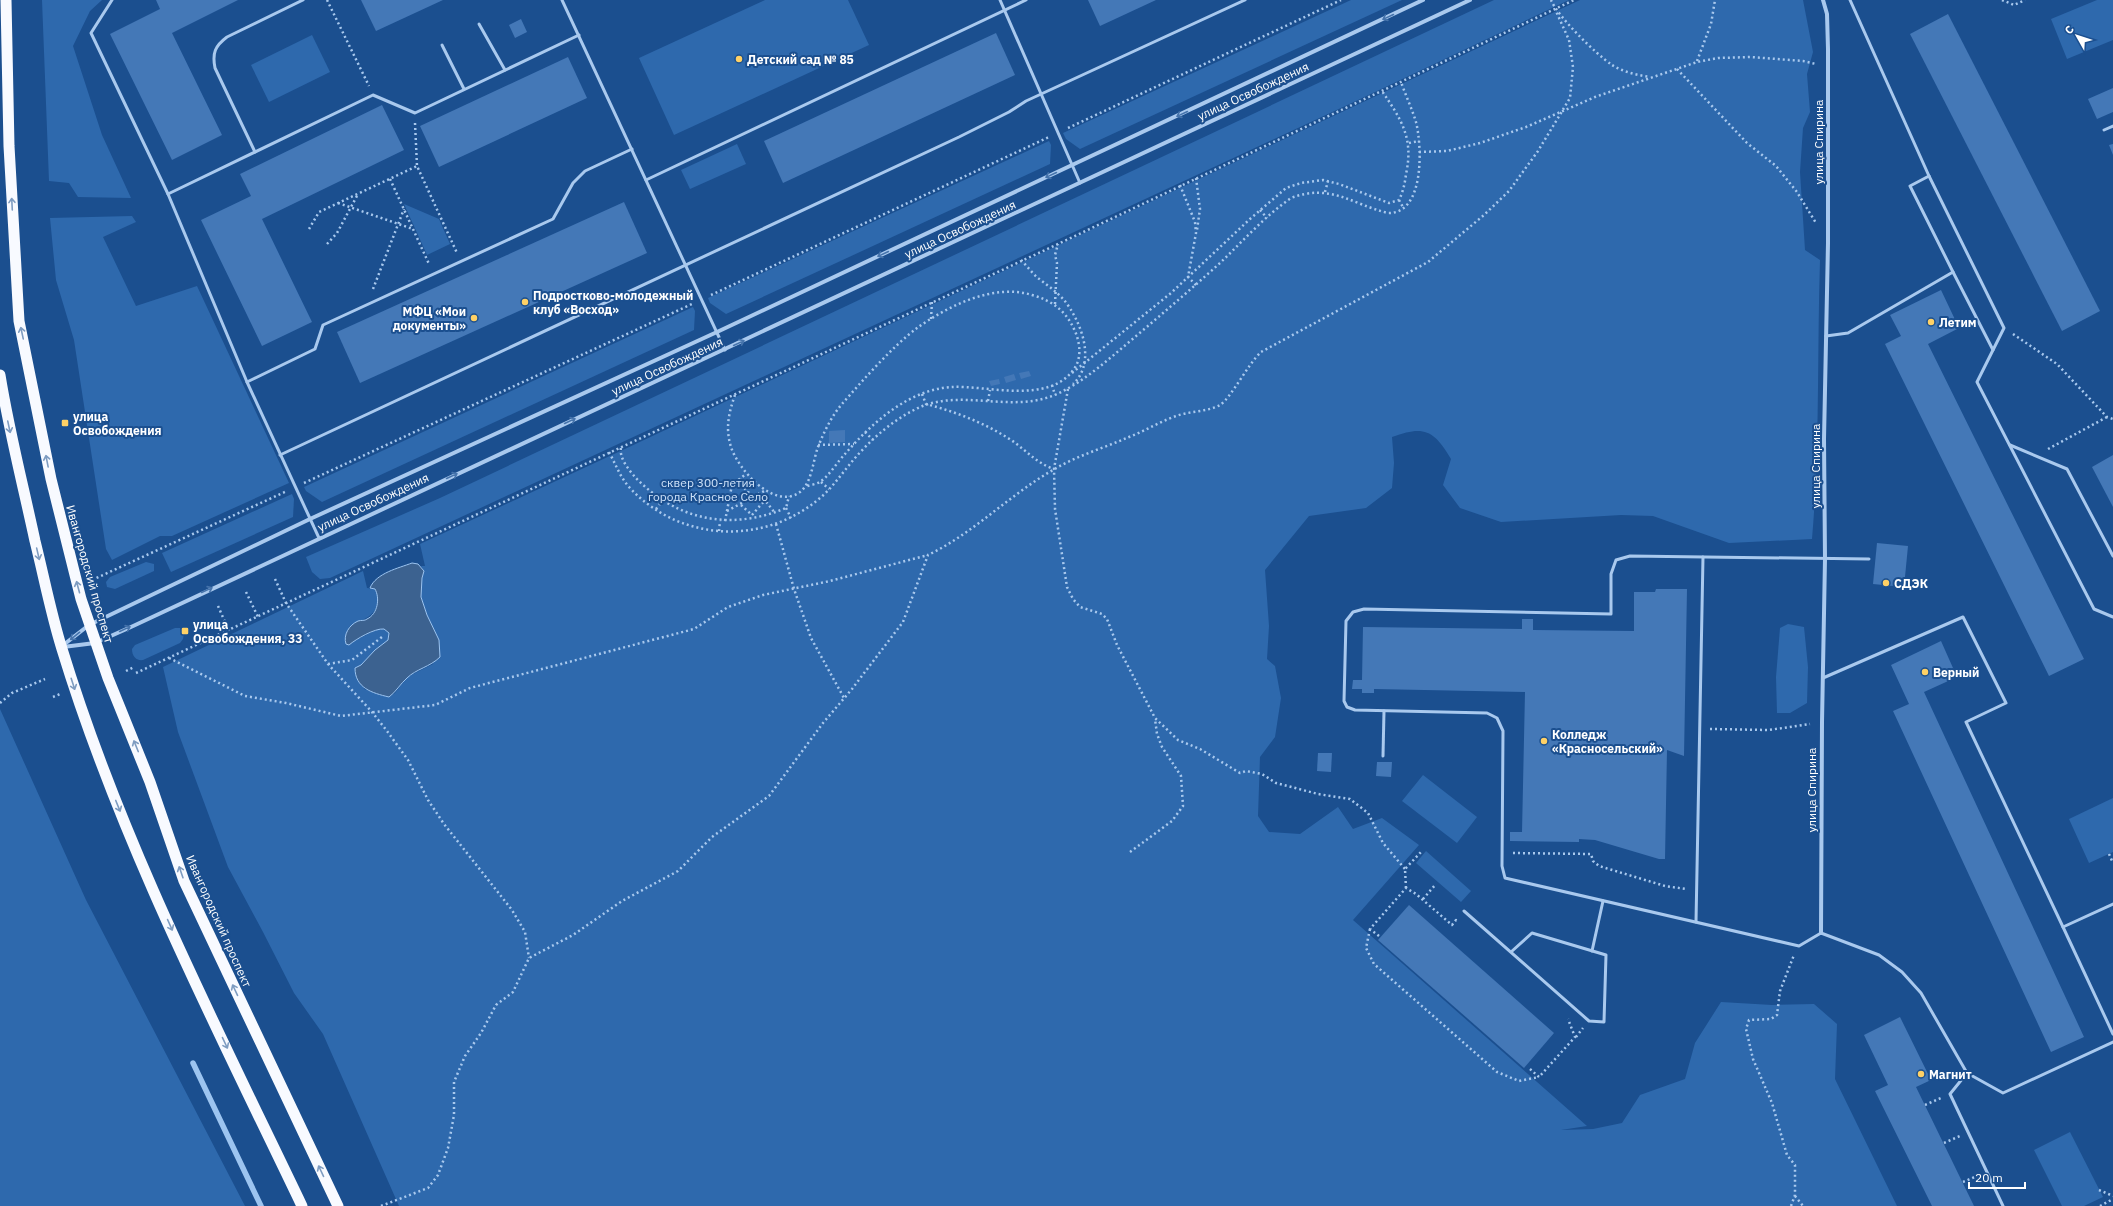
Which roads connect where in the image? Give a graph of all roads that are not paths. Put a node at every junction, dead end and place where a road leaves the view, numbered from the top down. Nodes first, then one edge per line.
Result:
1 (6, 0) edge
2 (112, 0) edge
3 (303, 0) edge
4 (562, 0) edge
5 (1000, 0) edge
6 (1026, 0) edge
7 (1245, 0) edge
8 (1423, 0) edge
9 (1470, 0) edge
10 (1823, 0) edge
11 (1850, 0) edge
12 (1004, 10) junction
13 (479, 24) dead end
14 (579, 35) junction
15 (442, 45) dead end
16 (504, 70) junction
17 (464, 89) junction
18 (1040, 96) junction
19 (2113, 126) edge
20 (2104, 130) dead end
21 (632, 149) junction
22 (255, 152) junction
23 (1072, 165) junction
24 (1929, 176) junction
25 (646, 180) junction
26 (1080, 184) junction
27 (168, 194) junction
28 (686, 266) junction
29 (1953, 272) junction
30 (716, 332) junction
31 (1826, 336) junction
32 (725, 350) junction
33 (1993, 350) junction
34 (0, 375) edge
35 (247, 382) junction
36 (2010, 445) junction
37 (280, 455) junction
38 (310, 519) junction
39 (319, 538) junction
40 (2113, 556) edge
41 (1703, 557) junction
42 (1825, 559) junction
43 (1869, 559) dead end
44 (2113, 617) edge
45 (88, 624) junction
46 (95, 643) junction
47 (61, 647) junction
48 (1823, 678) junction
49 (1384, 711) junction
50 (1383, 756) dead end
51 (1603, 901) junction
52 (2113, 904) edge
53 (1464, 911) dead end
54 (1696, 922) junction
55 (2063, 927) junction
56 (1821, 933) junction
57 (1592, 951) junction
58 (1511, 952) junction
59 (2113, 1034) edge
60 (2113, 1042) edge
61 (1967, 1073) junction
62 (302, 1206) edge
63 (338, 1206) edge
64 (2003, 1206) edge

45 -> 1 highway, Ивангородский проспект
2 - 27 lane
3 - 22 lane
4 - 14 lane
5 - 12 lane
6 - 12 lane
7 - 18 lane
8 -> 23 street, улица Освобождения
9 - 26 street, улица Освобождения
10 - 31 street, улица Спирина
11 - 24 lane
12 - 18 lane
12 - 25 lane
13 - 16 lane
14 - 16 lane
14 - 21 lane
15 - 17 lane
16 - 17 lane
17 - 22 lane
18 - 23 lane
18 - 28 lane
19 - 20 lane
21 - 25 lane
21 - 35 lane
22 - 27 lane
23 - 26 lane
23 -> 30 street, улица Освобождения
24 - 29 lane
24 - 33 lane
25 - 28 lane
32 -> 26 street, улица Освобождения
27 - 35 lane
28 - 30 lane
28 - 37 lane
29 - 31 lane
29 - 33 lane
30 - 32 lane
30 - 38 street, улица Освобождения
31 - 42 street, улица Спирина
39 -> 32 street, улица Освобождения
33 - 36 lane
34 -> 47 highway
35 - 37 lane
36 - 40 lane
36 - 44 lane
37 - 38 lane
38 - 39 lane
38 - 45 street, улица Освобождения
46 -> 39 street, улица Освобождения
41 - 42 lane
41 - 49 lane
41 - 54 lane
42 - 43 lane
42 - 48 street, улица Спирина
45 - 46 highway, Ивангородский проспект
45 -> 47 street, улица Освобождения
46 - 47 street, улица Освобождения
63 -> 46 highway, Ивангородский проспект
47 -> 62 highway
48 - 55 lane
48 - 56 street, улица Спирина
49 - 50 lane
49 - 51 lane
51 - 54 lane
51 - 57 lane
52 - 55 lane
53 - 58 lane
54 - 56 lane
55 - 59 lane
56 - 61 lane
57 - 58 lane
57 - 58 lane
60 - 61 lane
61 - 64 lane

